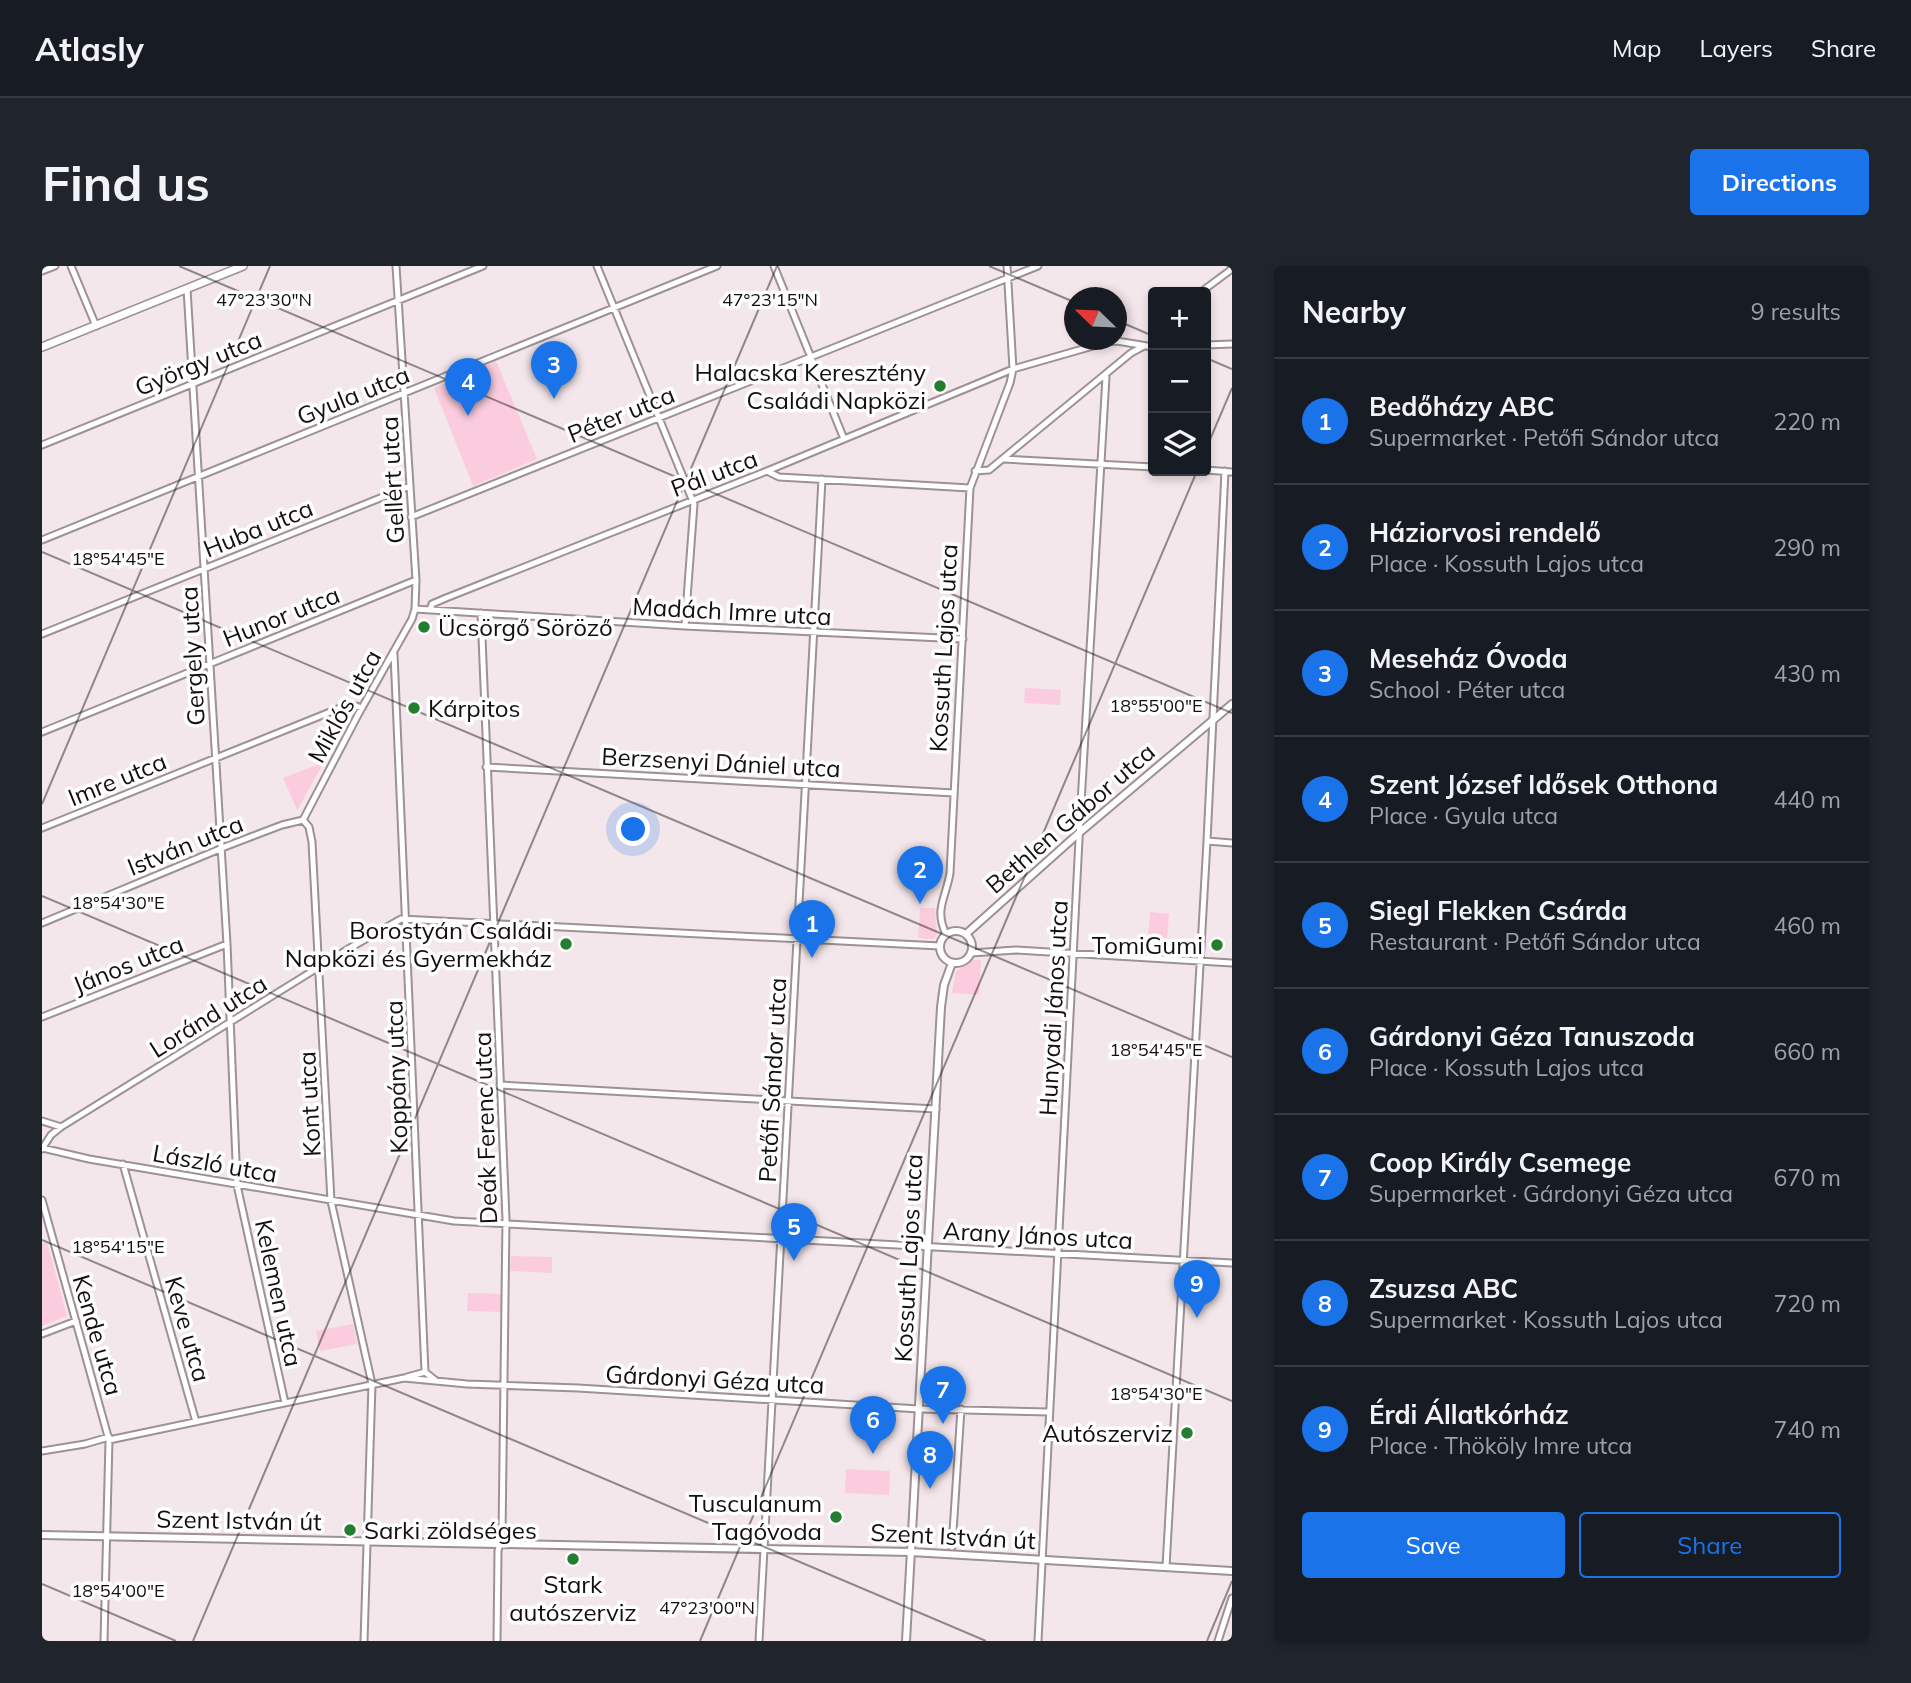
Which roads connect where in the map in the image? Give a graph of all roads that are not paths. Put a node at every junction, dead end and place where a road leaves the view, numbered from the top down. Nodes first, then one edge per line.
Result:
1 (55, 266) edge
2 (71, 266) edge
3 (243, 266) edge
4 (396, 266) edge
5 (483, 266) edge
6 (597, 266) edge
7 (717, 266) edge
8 (774, 266) edge
9 (1007, 266) edge
10 (1038, 266) edge
11 (1232, 270) edge
12 (42, 271) edge
13 (1008, 277) junction
14 (1207, 287) edge
15 (187, 289) junction
16 (398, 301) junction
17 (614, 308) junction
18 (96, 326) junction
19 (1232, 344) edge
20 (1211, 345) edge
21 (1144, 346) junction
22 (1148, 346) edge
23 (42, 347) edge
24 (811, 356) junction
25 (1013, 369) junction
26 (1106, 377) junction
27 (193, 383) junction
28 (404, 393) junction
29 (659, 418) junction
30 (844, 439) junction
31 (42, 445) edge
32 (1004, 459) junction
33 (1100, 464) junction
34 (1148, 467) edge
35 (1211, 470) edge
36 (767, 471) junction
37 (975, 471) junction
38 (1225, 471) junction
39 (1232, 471) edge
40 (199, 477) junction
41 (822, 479) junction
42 (410, 486) junction
43 (970, 488) junction
44 (692, 499) junction
45 (411, 517) junction
46 (42, 540) edge
47 (205, 569) junction
48 (416, 580) junction
49 (415, 609) junction
50 (430, 610) junction
51 (481, 613) junction
52 (685, 626) junction
53 (813, 633) junction
54 (42, 634) edge
55 (963, 639) junction
56 (394, 653) junction
57 (209, 664) junction
58 (1232, 704) edge
59 (362, 708) junction
60 (1212, 721) junction
61 (42, 732) edge
62 (215, 758) junction
63 (486, 767) junction
64 (807, 784) junction
65 (954, 793) junction
66 (303, 820) junction
67 (42, 828) edge
68 (1079, 833) junction
69 (1207, 841) junction
70 (1232, 843) edge
71 (221, 849) junction
72 (407, 918) junction
73 (42, 922) edge
74 (494, 924) junction
75 (946, 934) junction
76 (966, 934) junction
77 (797, 940) junction
78 (227, 944) junction
79 (940, 946) junction
80 (971, 953) junction
81 (1074, 954) junction
82 (1199, 961) junction
83 (952, 962) junction
84 (1232, 963) edge
85 (320, 968) junction
86 (42, 1017) edge
87 (230, 1022) junction
88 (500, 1085) junction
89 (788, 1102) junction
90 (936, 1109) junction
91 (42, 1121) edge
92 (61, 1127) junction
93 (42, 1148) edge
94 (123, 1164) junction
95 (237, 1185) junction
96 (42, 1200) edge
97 (331, 1200) junction
98 (419, 1214) junction
99 (506, 1224) junction
100 (781, 1239) junction
101 (928, 1247) junction
102 (1057, 1254) junction
103 (1183, 1260) junction
104 (1232, 1263) edge
105 (76, 1321) junction
106 (42, 1334) edge
107 (425, 1372) junction
108 (404, 1378) junction
109 (435, 1380) junction
110 (372, 1384) junction
111 (505, 1385) junction
112 (773, 1399) junction
113 (285, 1403) junction
114 (919, 1409) junction
115 (961, 1409) junction
116 (1049, 1412) junction
117 (196, 1422) junction
118 (109, 1438) junction
119 (42, 1451) edge
120 (42, 1535) edge
121 (106, 1536) junction
122 (366, 1541) junction
123 (500, 1544) junction
124 (952, 1547) dead end
125 (764, 1549) junction
126 (911, 1552) junction
127 (1041, 1560) junction
128 (1166, 1567) junction
129 (1232, 1571) edge
130 (1232, 1598) edge
131 (104, 1641) edge
132 (364, 1641) edge
133 (497, 1641) edge
134 (759, 1641) edge
135 (906, 1641) edge
136 (1038, 1641) edge
137 (1218, 1641) edge

1 - 12 street
2 - 18 street
3 - 15 main road
4 - 16 street, Gellért utca
5 - 16 street, György utca
6 - 17 street
7 - 17 street, Gyula utca
8 - 24 street
9 - 13 street
10 - 13 street, Péter utca
11 - 14 street
13 - 24 street, Péter utca
13 - 25 street
15 - 18 main road
15 - 27 street, Gergely utca
16 - 27 street, György utca
16 - 28 street, Gellért utca
17 - 28 street, Gyula utca
17 - 29 street
18 - 23 main road
19 - 20 street
21 - 22 street, Pál utca
21 - 25 street, Pál utca
21 - 26 street
24 - 29 street, Péter utca
24 - 30 street
25 - 30 street, Pál utca
25 - 37 street, Kossuth Lajos utca
26 - 32 street
26 - 33 street, Hunyadi János utca
27 - 31 street, György utca
27 - 40 street, Gergely utca
28 - 40 street, Gyula utca
28 - 42 street, Gellért utca
29 - 44 street
29 - 45 street, Péter utca
30 - 36 street, Pál utca
32 - 33 street
32 - 37 street
33 - 34 street
33 - 68 street, Hunyadi János utca
35 - 38 street
36 - 41 street
36 - 44 street, Pál utca
37 - 43 street, Kossuth Lajos utca
38 - 39 street
38 - 60 street
40 - 46 street, Gyula utca
40 - 47 street, Gergely utca
41 - 43 street
41 - 53 street, Petőfi Sándor utca
42 - 45 street, Gellért utca
42 - 47 street, Huba utca
43 - 55 street, Kossuth Lajos utca
44 - 50 street, Pál utca
44 - 52 street
45 - 48 street, Gellért utca
47 - 54 street, Huba utca
47 - 57 street, Gergely utca
48 - 49 street, Gellért utca
48 - 57 street, Hunor utca
49 - 50 street, Madách Imre utca
49 - 56 street, Miklós utca
50 - 51 street, Madách Imre utca
51 - 52 street, Madách Imre utca
51 - 63 street, Deák Ferenc utca
52 - 53 street, Madách Imre utca
53 - 55 street, Madách Imre utca
53 - 64 street, Petőfi Sándor utca
55 - 65 street, Kossuth Lajos utca
56 - 59 street, Miklós utca
56 - 72 street, Koppány utca
57 - 61 street, Hunor utca
57 - 62 street, Gergely utca
58 - 60 street, Bethlen Gábor utca
59 - 62 street, Imre utca
59 - 66 street, Miklós utca
60 - 68 street, Bethlen Gábor utca
60 - 69 street
62 - 67 street, Imre utca
62 - 71 street, Gergely utca
63 - 64 street, Berzsenyi Dániel utca
63 - 74 street, Deák Ferenc utca
64 - 65 street, Berzsenyi Dániel utca
64 - 77 street, Petőfi Sándor utca
65 - 75 street, Kossuth Lajos utca
66 - 71 street, István utca
66 - 85 street, Kont utca
68 - 76 street, Bethlen Gábor utca
68 - 81 street, Hunyadi János utca
69 - 70 street
69 - 82 street
71 - 73 street, István utca
71 - 78 street, Gergely utca
72 - 74 street
72 - 85 street, Loránd utca
72 - 98 street, Koppány utca
74 - 77 street
74 - 88 street, Deák Ferenc utca
75 - 76 street
75 - 79 street
76 - 80 street
77 - 79 street
77 - 89 street, Petőfi Sándor utca
78 - 86 street, János utca
78 - 87 street, Gergely utca
79 - 83 street
80 - 81 street
80 - 83 street
81 - 82 street
81 - 102 street, Hunyadi János utca
82 - 84 street
82 - 103 street
83 - 90 street, Kossuth Lajos utca
85 - 87 street, Loránd utca
85 - 97 street, Kont utca
87 - 92 street, Loránd utca
87 - 95 street, Kelemen utca
88 - 89 street
88 - 99 street, Deák Ferenc utca
89 - 90 street
89 - 100 street, Petőfi Sándor utca
90 - 101 street, Kossuth Lajos utca
91 - 92 street
92 - 93 street, Loránd utca
93 - 94 street, László utca
94 - 95 street, László utca
94 - 117 street, Keve utca
95 - 97 street, László utca
95 - 113 street, Kelemen utca
96 - 105 street, Kende utca
97 - 98 street, László utca
97 - 110 street, Kont utca
98 - 99 street, László utca
98 - 107 street, Koppány utca
99 - 100 street, Arany János utca
99 - 111 street, Deák Ferenc utca
100 - 101 street, Arany János utca
100 - 112 street, Petőfi Sándor utca
101 - 102 street, Arany János utca
101 - 114 street, Kossuth Lajos utca
102 - 103 street, Arany János utca
102 - 116 street, Hunyadi János utca
103 - 104 street, Arany János utca
103 - 128 street
105 - 106 street
105 - 118 street, Kende utca
107 - 108 street
107 - 109 street
108 - 109 street, Gárdonyi Géza utca
108 - 110 street
109 - 111 street, Gárdonyi Géza utca
110 - 113 street
110 - 122 street, Kont utca
111 - 112 street, Gárdonyi Géza utca
111 - 123 street, Deák Ferenc utca
112 - 114 street, Gárdonyi Géza utca
112 - 125 street, Petőfi Sándor utca
113 - 117 street
114 - 115 street, Gárdonyi Géza utca
114 - 126 street, Kossuth Lajos utca
115 - 116 street, Gárdonyi Géza utca
115 - 124 street
116 - 127 street, Hunyadi János utca
117 - 118 street
118 - 119 street
118 - 121 street, Kende utca
120 - 121 street, Szent István út
121 - 122 street, Szent István út
121 - 131 street, Kende utca
122 - 123 street, Szent István út
122 - 132 street, Kont utca
123 - 125 street, Szent István út
123 - 133 street, Deák Ferenc utca
125 - 126 street, Szent István út
125 - 134 street, Petőfi Sándor utca
126 - 127 street, Szent István út
126 - 135 street, Kossuth Lajos utca
127 - 128 street, Szent István út
127 - 136 street, Hunyadi János utca
128 - 129 street, Szent István út
130 - 137 street

